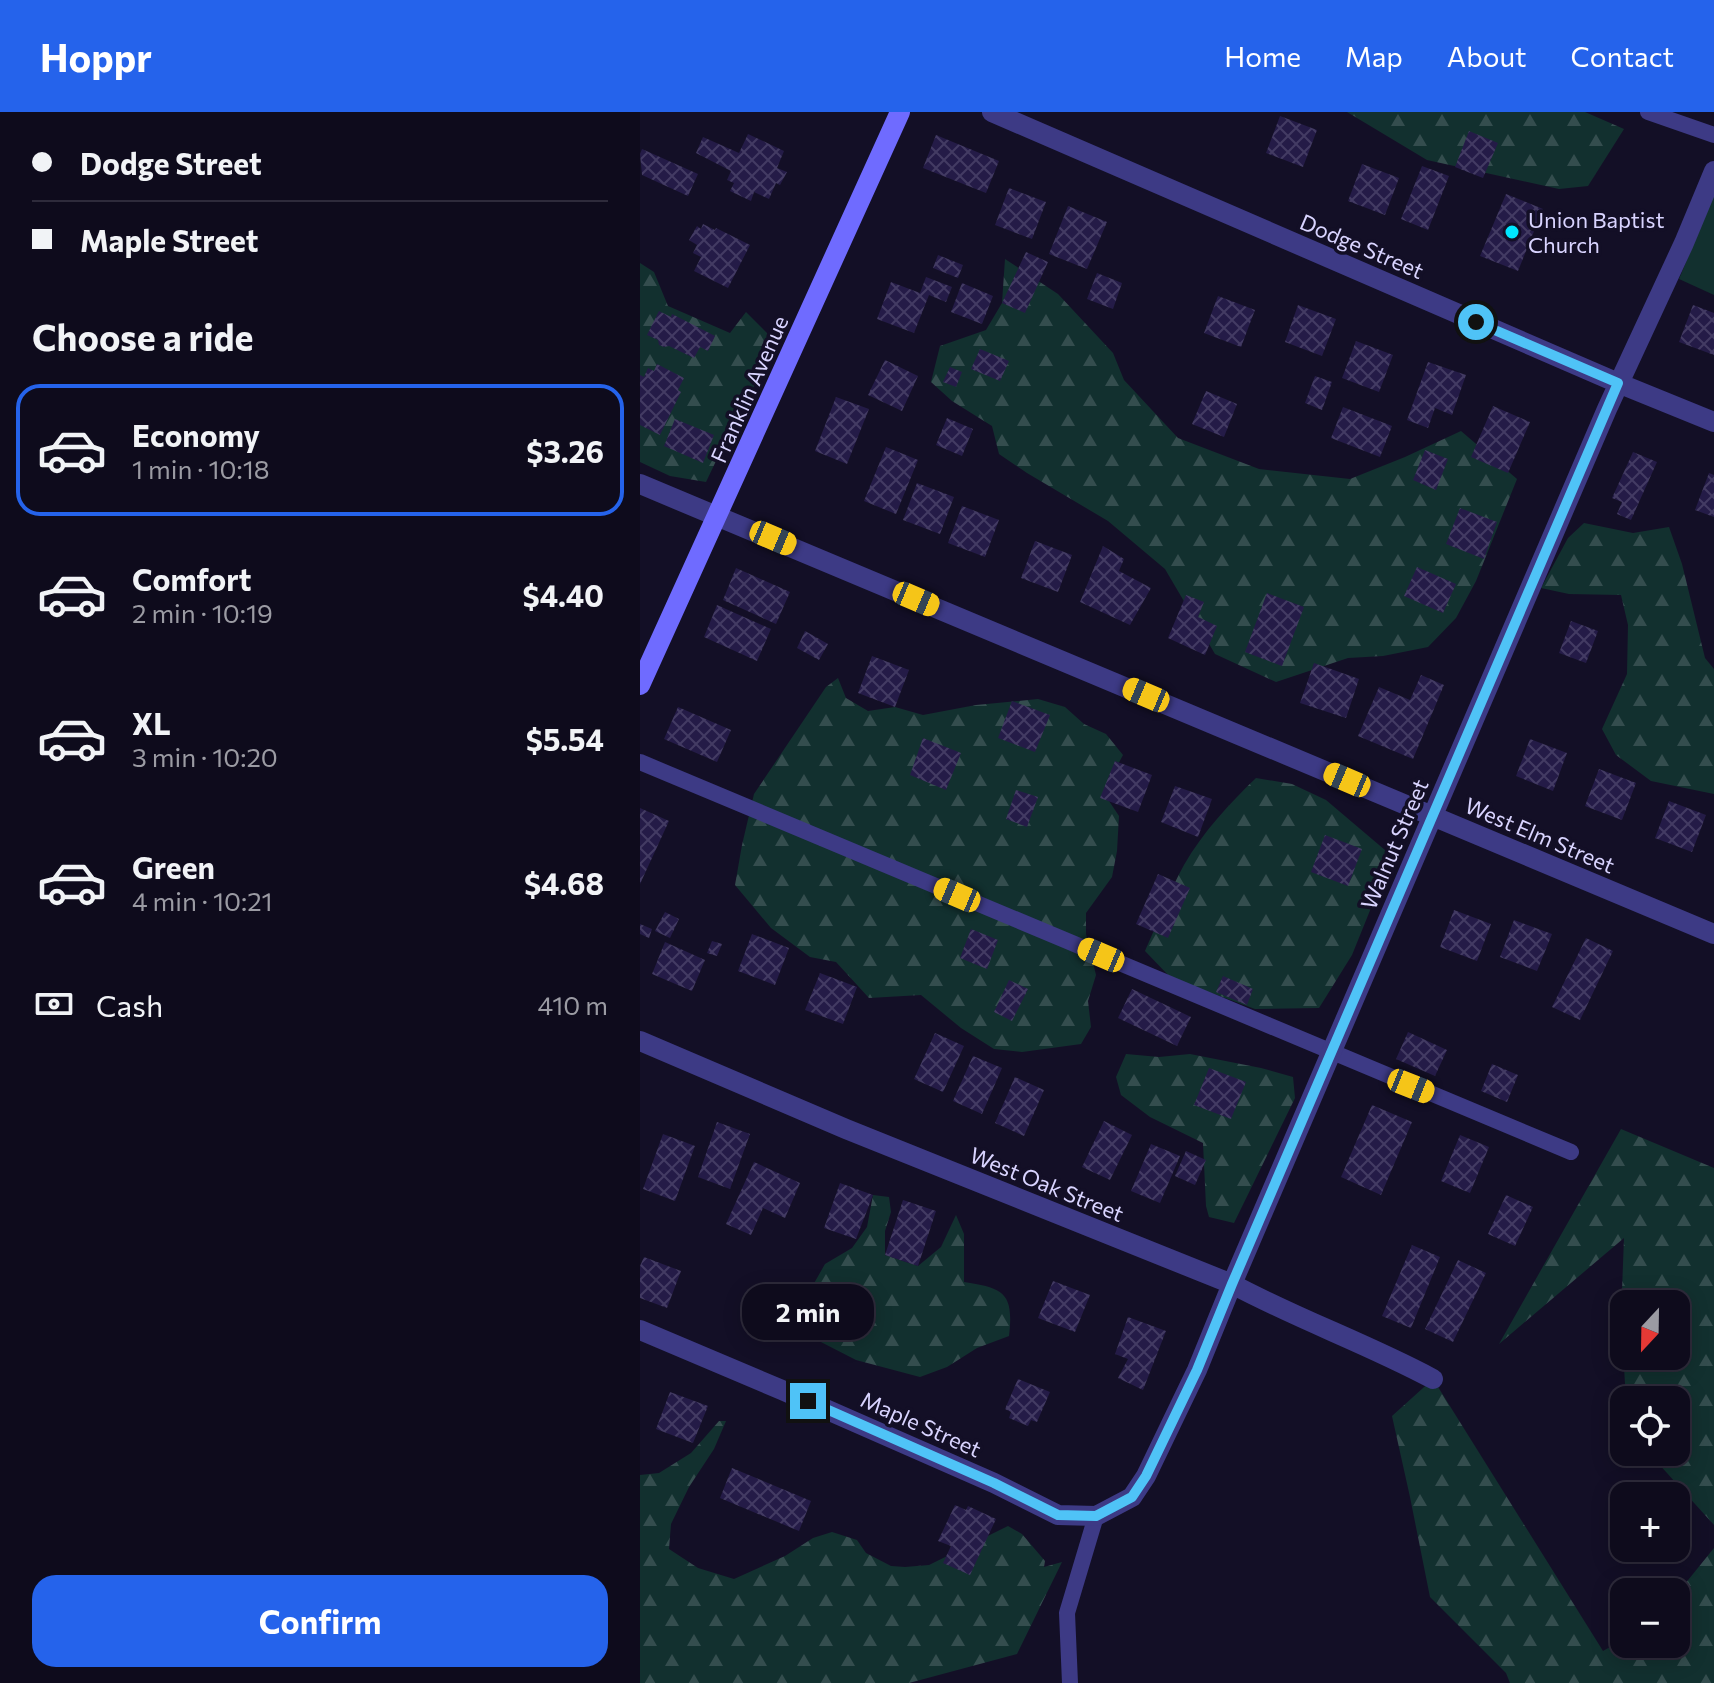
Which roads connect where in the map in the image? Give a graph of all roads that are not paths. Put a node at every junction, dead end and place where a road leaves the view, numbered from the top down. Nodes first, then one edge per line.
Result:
1 (900, 112) edge
2 (992, 112) edge
3 (1648, 112) edge
4 (1714, 135) edge
5 (1714, 171) edge
6 (1618, 383) junction
7 (1714, 422) edge
8 (640, 484) edge
9 (718, 515) junction
10 (640, 685) edge
11 (640, 762) edge
12 (1433, 816) junction
13 (1714, 934) edge
14 (640, 1041) edge
15 (1331, 1052) junction
16 (1571, 1152) dead end
17 (1232, 1284) junction
18 (640, 1330) edge
19 (1433, 1379) dead end
20 (1096, 1516) junction
21 (1070, 1683) edge

1 - 9 street, Franklin Avenue
2 - 6 street, Dodge Street
3 - 4 lane
5 - 6 street, Walnut Street
6 - 7 street, Dodge Street
6 - 12 street, Walnut Street
8 - 9 street, West Elm Street
9 - 10 street, Franklin Avenue
9 - 12 street, West Elm Street
11 - 15 lane
12 - 13 street, West Elm Street
12 - 15 street, Walnut Street
14 - 17 street, West Oak Street
15 - 16 lane
15 - 17 street, Walnut Street
17 - 19 street, West Oak Street
17 - 20 street, Walnut Street
18 - 20 street, Maple Street
20 - 21 lane

